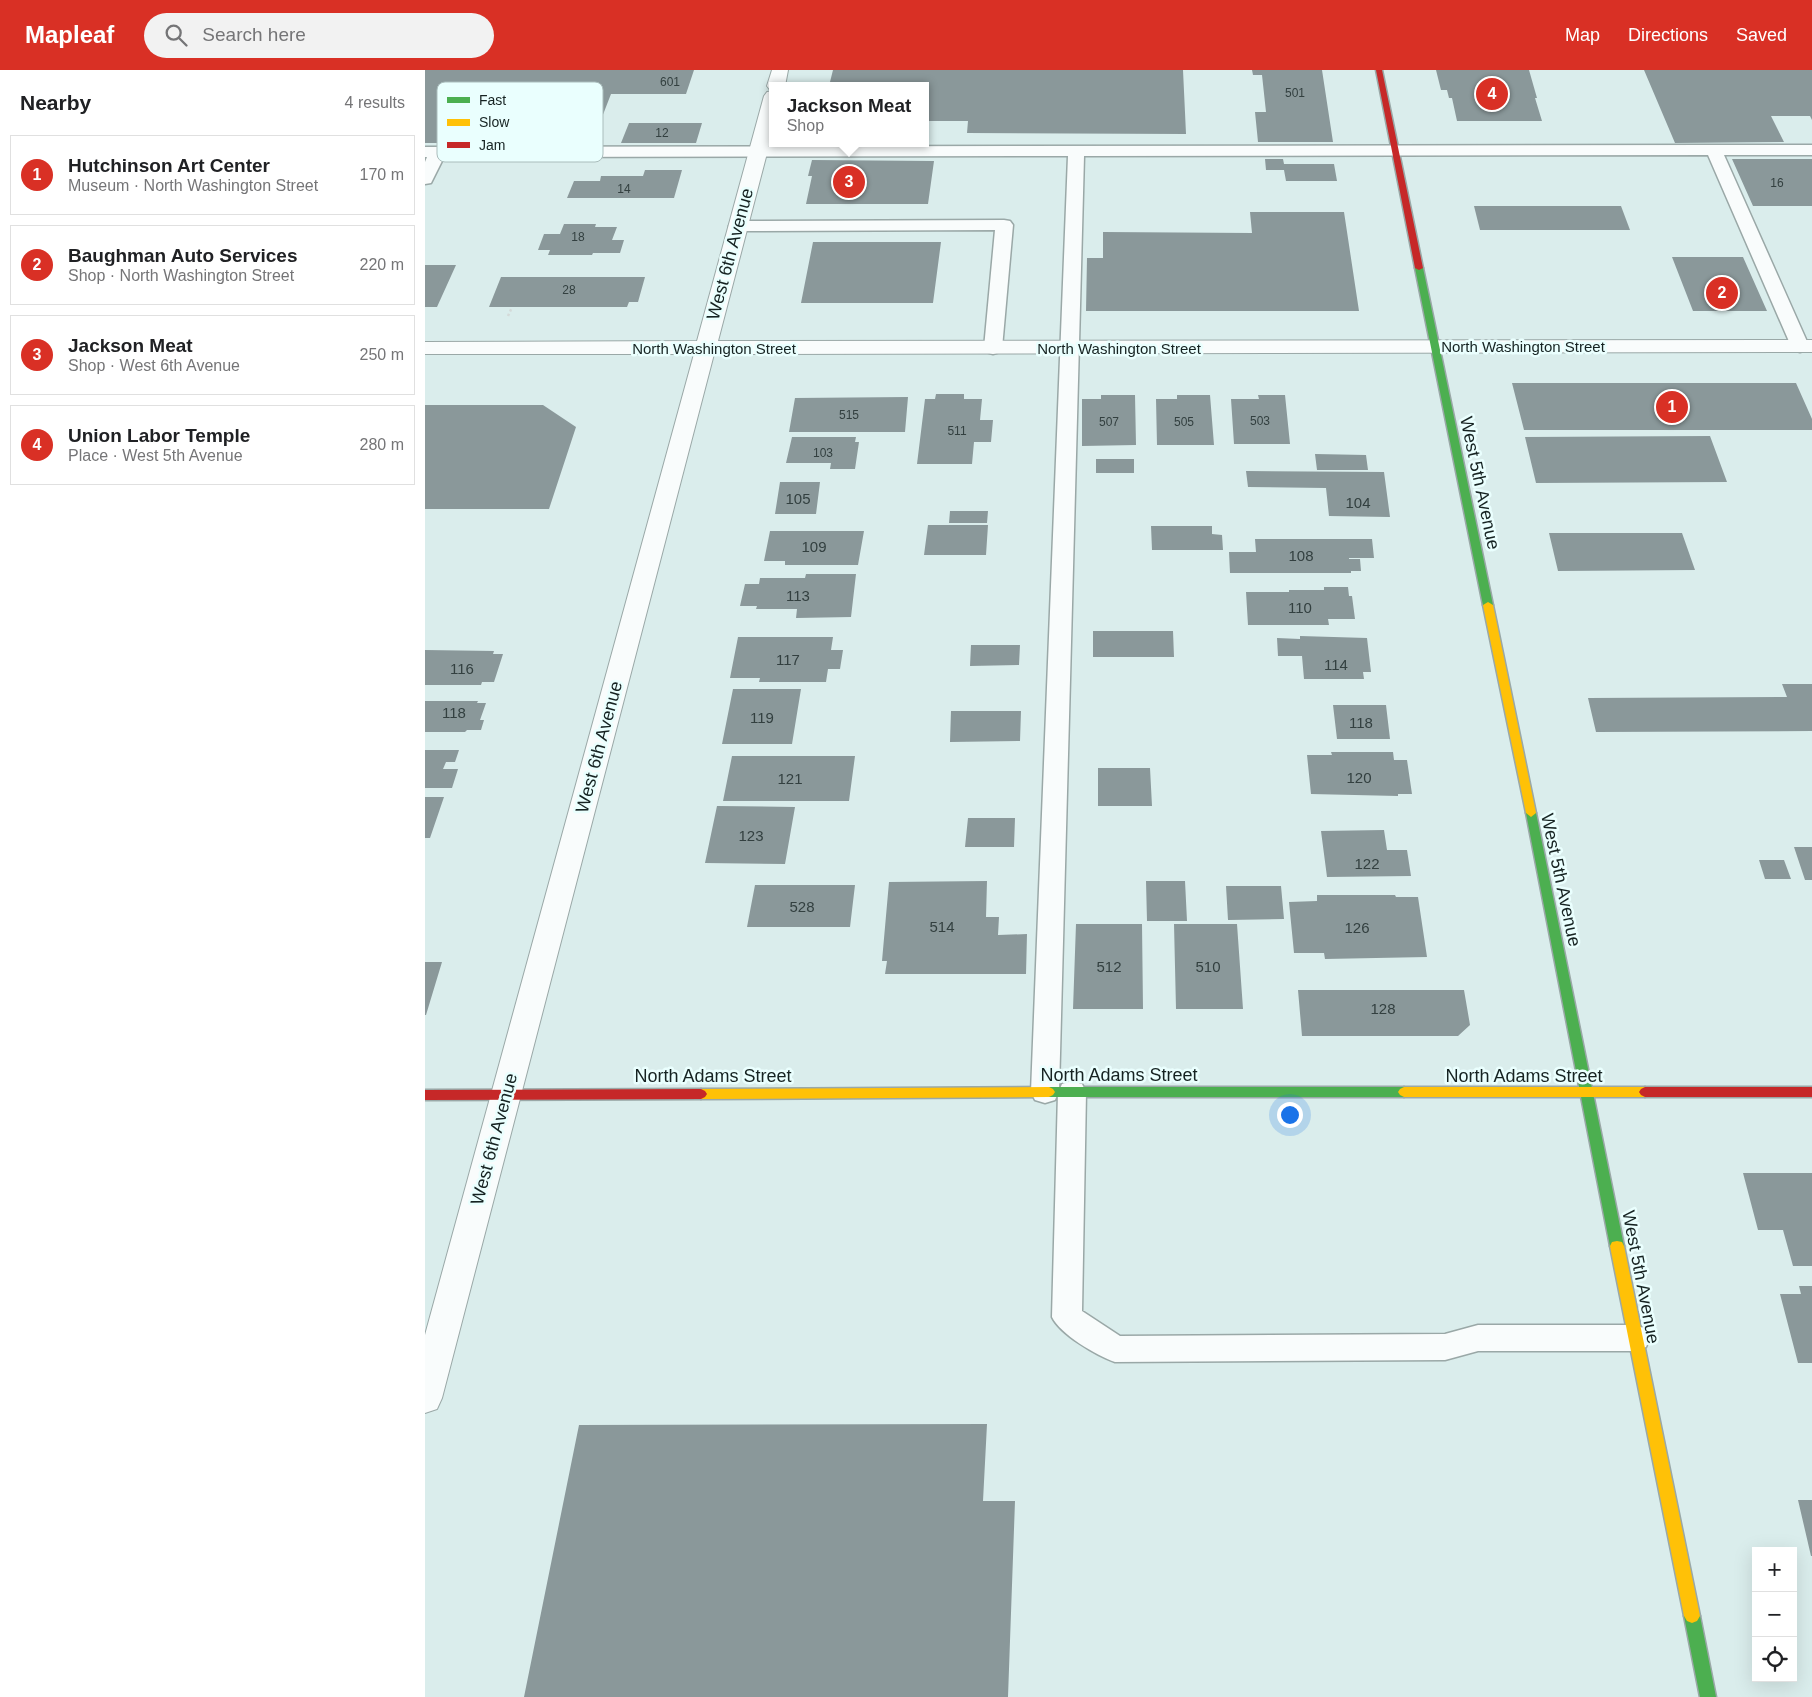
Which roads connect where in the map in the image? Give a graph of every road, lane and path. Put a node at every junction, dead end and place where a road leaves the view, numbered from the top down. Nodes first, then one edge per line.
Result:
1 (780, 70) edge
2 (1379, 70) edge
3 (776, 82) edge
4 (769, 111) edge
5 (1714, 150) junction
6 (1812, 150) edge
7 (1395, 151) junction
8 (432, 152) edge
9 (1076, 152) junction
10 (603, 153) edge
11 (758, 153) junction
12 (425, 179) edge
13 (737, 226) junction
14 (512, 307) dead end
15 (508, 316) dead end
16 (1434, 346) junction
17 (1806, 346) edge
18 (425, 348) edge
19 (704, 348) junction
20 (993, 348) junction
21 (1068, 348) junction
22 (1059, 1092) junction
23 (1812, 1092) edge
24 (1588, 1093) junction
25 (425, 1095) edge
26 (506, 1095) junction
27 (1635, 1338) junction
28 (425, 1398) edge
29 (1708, 1697) edge

1 - 3 street
2 - 7 street, West 5th Avenue
4 - 11 street, West 6th Avenue
5 - 6 lane
5 - 7 lane
5 - 17 lane
7 - 9 lane
7 - 16 street, West 5th Avenue
8 - 12 lane
9 - 11 lane
9 - 21 lane
10 - 11 lane
11 - 13 street, West 6th Avenue
13 - 19 street, West 6th Avenue
13 - 20 lane
14 - 15 path
16 - 17 street, North Washington Street
16 - 21 street, North Washington Street
16 - 24 street, West 5th Avenue
18 - 19 street, North Washington Street
19 - 20 street, North Washington Street
19 - 26 street, West 6th Avenue
20 - 21 street, North Washington Street
21 - 22 lane
22 - 24 street, North Adams Street
22 - 26 street, North Adams Street
22 - 27 lane
23 - 24 street, North Adams Street
24 - 27 street, West 5th Avenue
25 - 26 street, North Adams Street
26 - 28 street, West 6th Avenue
27 - 29 street, West 5th Avenue

